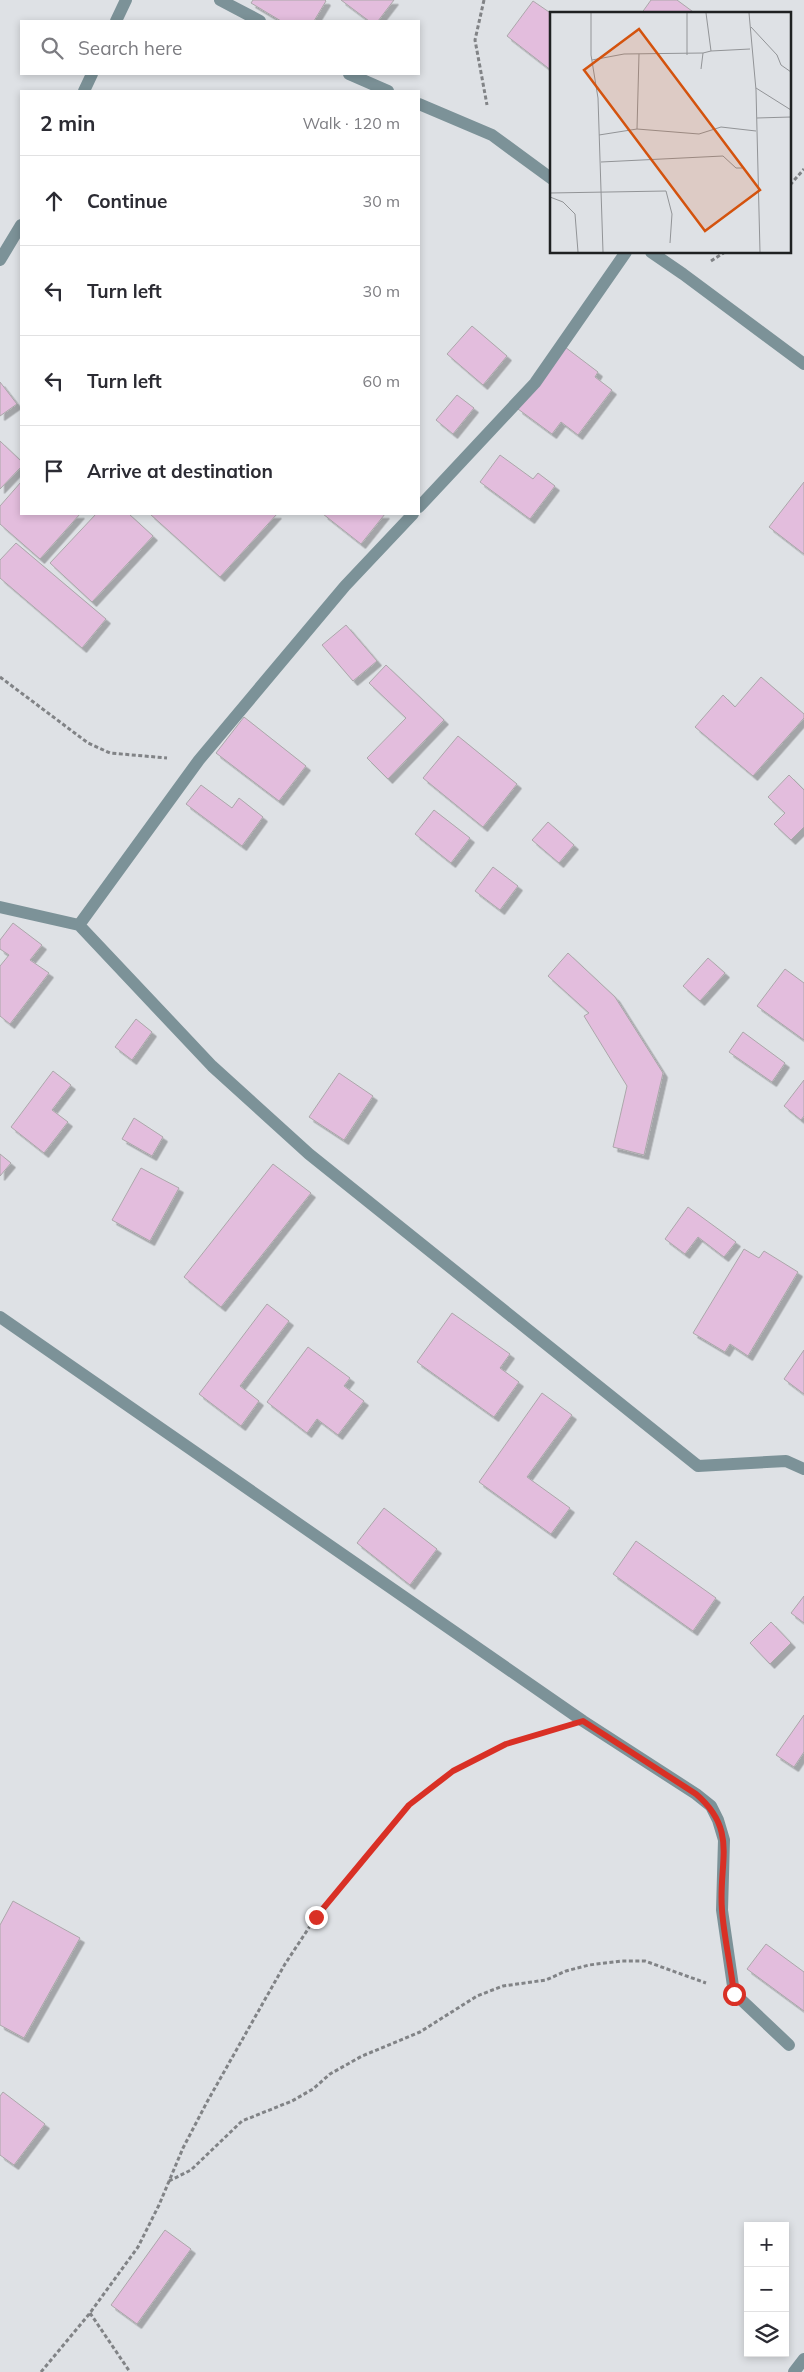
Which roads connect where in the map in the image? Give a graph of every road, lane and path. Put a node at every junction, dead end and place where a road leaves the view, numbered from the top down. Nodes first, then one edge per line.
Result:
1 (126, 0) edge
2 (220, 0) edge
3 (484, 0) edge
4 (116, 20) edge
5 (258, 20) edge
6 (92, 75) edge
7 (351, 75) edge
8 (84, 90) edge
9 (386, 90) edge
10 (420, 104) edge
11 (492, 135) junction
12 (804, 169) edge
13 (550, 178) edge
14 (792, 183) edge
15 (20, 227) edge
16 (625, 254) edge
17 (654, 254) edge
18 (0, 260) edge
19 (804, 364) edge
20 (420, 506) edge
21 (412, 515) edge
22 (0, 677) edge
23 (199, 760) junction
24 (0, 907) edge
25 (79, 925) junction
26 (0, 1317) edge
27 (804, 1469) edge
28 (583, 1721) junction
29 (734, 1994) junction
30 (789, 2044) dead end
31 (169, 2182) junction
32 (90, 2313) junction
33 (804, 2359) edge
34 (41, 2372) edge
35 (130, 2372) edge
36 (794, 2372) edge

1 - 4 street
2 - 5 street
3 - 11 path
6 - 8 street
7 - 9 street
10 - 11 street
11 - 13 street
12 - 14 path
15 - 18 street
16 - 20 street
17 - 19 street
21 - 23 street
22 - 23 path
23 - 25 street
24 - 25 street
25 - 27 street
26 - 28 street
28 - 29 street
28 - 31 path
29 - 30 street
29 - 31 path
31 - 32 path
32 - 34 path
32 - 35 path
33 - 36 street

